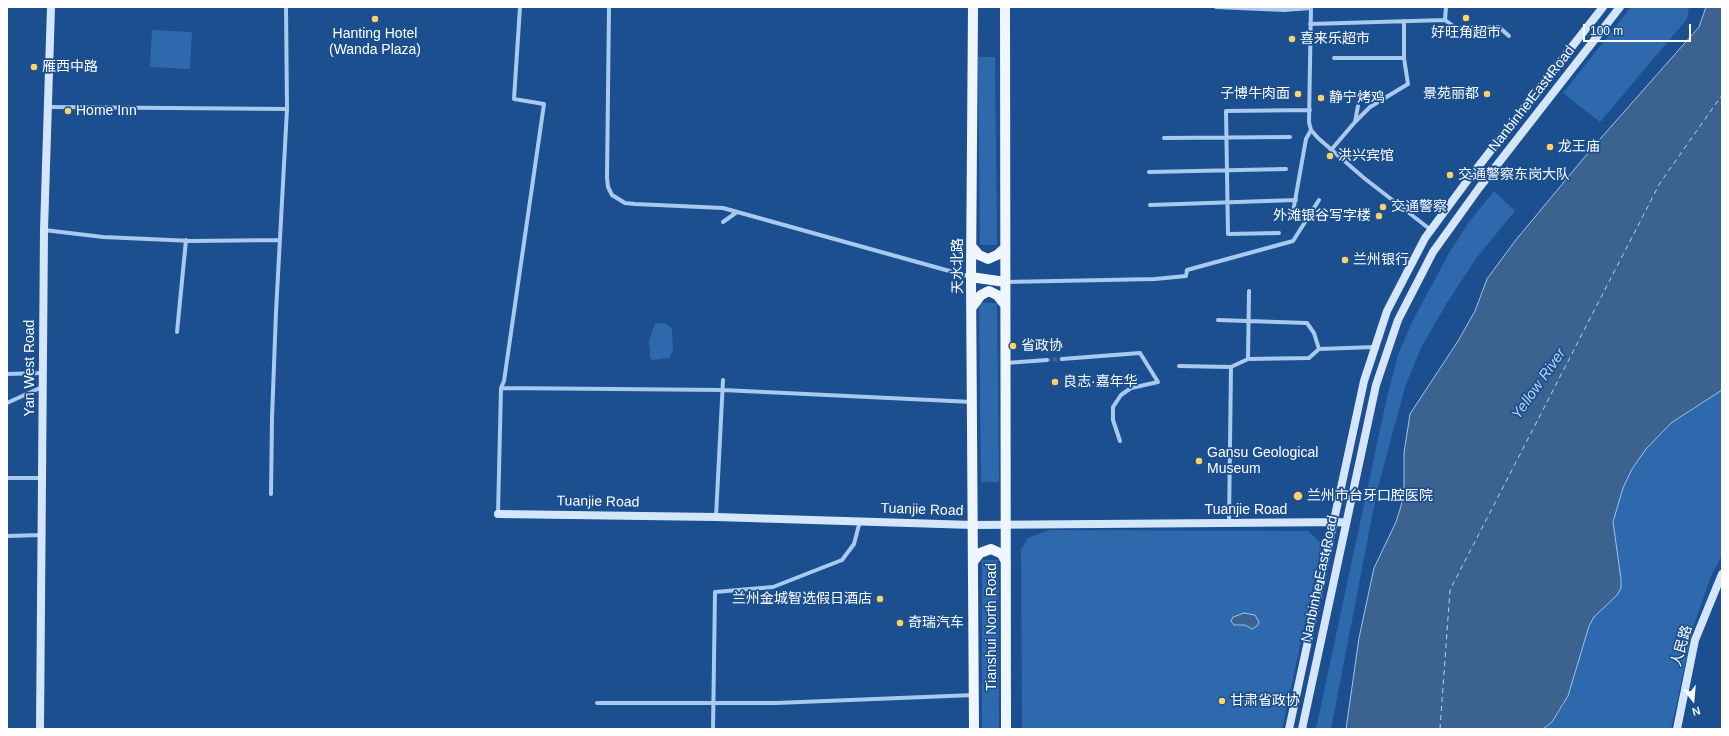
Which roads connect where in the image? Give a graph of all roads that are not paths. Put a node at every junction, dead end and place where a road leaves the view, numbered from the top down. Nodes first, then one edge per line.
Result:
1 (51, 7) edge
2 (286, 7) edge
3 (520, 7) edge
4 (609, 7) edge
5 (973, 7) edge
6 (1005, 7) edge
7 (1216, 7) edge
8 (1310, 7) edge
9 (1446, 7) edge
10 (1603, 7) edge
11 (1620, 7) edge
12 (1445, 20) junction
13 (1404, 22) junction
14 (1310, 24) junction
15 (1509, 36) dead end
16 (1334, 58) dead end
17 (1404, 58) junction
18 (1358, 106) dead end
19 (48, 107) junction
20 (287, 109) junction
21 (1310, 110) junction
22 (1355, 122) junction
23 (1311, 130) junction
24 (1290, 137) dead end
25 (1164, 138) dead end
26 (1227, 138) junction
27 (1331, 150) junction
28 (1286, 169) dead end
29 (1227, 170) junction
30 (1149, 172) dead end
31 (1296, 200) junction
32 (1319, 200) dead end
33 (1227, 202) junction
34 (1150, 204) dead end
35 (737, 212) junction
36 (1307, 219) junction
37 (723, 222) dead end
38 (44, 230) junction
39 (1430, 230) junction
40 (1279, 233) dead end
41 (186, 240) junction
42 (280, 240) junction
43 (972, 247) junction
44 (1005, 248) junction
45 (971, 277) junction
46 (1005, 282) junction
47 (1249, 291) dead end
48 (1005, 305) junction
49 (972, 307) junction
50 (1218, 320) dead end
51 (1249, 321) junction
52 (177, 332) dead end
53 (1375, 347) junction
54 (1319, 348) junction
55 (1062, 359) tunnel mouth
56 (1248, 359) junction
57 (1047, 360) tunnel mouth
58 (1005, 362) junction
59 (1178, 366) dead end
60 (1231, 367) junction
61 (43, 373) junction
62 (7, 374) edge
63 (723, 380) dead end
64 (43, 387) junction
65 (501, 388) junction
66 (723, 390) junction
67 (972, 402) junction
68 (7, 403) edge
69 (1120, 441) dead end
70 (7, 478) edge
71 (42, 478) junction
72 (271, 494) dead end
73 (498, 514) joint
74 (716, 517) junction
75 (860, 521) junction
76 (1333, 522) junction
77 (1346, 522) junction
78 (1229, 523) junction
79 (1006, 524) junction
80 (973, 525) junction
81 (42, 535) junction
82 (7, 536) edge
83 (973, 562) junction
84 (1006, 562) junction
85 (1722, 574) edge
86 (974, 695) junction
87 (597, 703) dead end
88 (714, 704) junction
89 (40, 729) edge
90 (713, 729) edge
91 (974, 729) edge
92 (1006, 729) edge
93 (1289, 729) edge
94 (1302, 729) edge
95 (1677, 729) edge

1 - 19 main road, Yan West Road
2 - 20 street
3 - 65 street
4 - 35 street
5 - 43 main road, 天水北路
6 - 44 main road
7 - 8 street
8 - 14 street
9 - 12 street
10 - 39 main road, Nanbinhe East Road
11 - 77 main road, Nanbinhe East Road
12 - 13 street
12 - 15 street
13 - 14 street
13 - 17 street
14 - 21 street
16 - 17 street
17 - 22 street
18 - 22 street
19 - 20 street
19 - 38 main road, Yan West Road
20 - 42 street
21 - 23 street
21 - 26 street
22 - 27 street
23 - 27 street
23 - 31 street
24 - 26 street
25 - 26 street
26 - 29 street
27 - 39 street
28 - 29 street
29 - 30 street
29 - 33 street
31 - 33 street
31 - 36 street
32 - 36 street
33 - 34 street
33 - 40 street
35 - 37 street
35 - 45 street
36 - 46 street
38 - 41 street
38 - 61 main road, Yan West Road
39 - 53 main road, Nanbinhe East Road
41 - 42 street
41 - 52 street
42 - 72 street
43 - 44 main road
43 - 45 main road, 天水北路
44 - 46 main road
45 - 46 main road
45 - 49 main road, 天水北路
46 - 48 main road
47 - 51 street
48 - 49 main road
48 - 58 main road
49 - 67 main road, 天水北路
50 - 51 street
51 - 54 street
51 - 56 street
53 - 54 street
53 - 76 main road, Nanbinhe East Road
54 - 56 street
55 - 69 street
56 - 60 street
57 - 58 street
58 - 79 main road
59 - 60 street
60 - 78 street
61 - 62 street
61 - 64 main road, Yan West Road
63 - 66 street
64 - 68 street
64 - 71 main road, Yan West Road
65 - 66 street
65 - 73 street
66 - 67 street
66 - 74 street
67 - 80 main road, 天水北路
70 - 71 street
71 - 81 main road, Yan West Road
73 - 74 main road, Tuanjie Road
74 - 75 main road, Tuanjie Road
75 - 80 main road, Tuanjie Road
75 - 88 street
76 - 77 main road, Tuanjie Road
76 - 78 main road, Tuanjie Road
76 - 93 main road, Nanbinhe East Road
77 - 94 main road, Nanbinhe East Road
78 - 79 main road, Tuanjie Road
79 - 80 main road, Tuanjie Road
79 - 84 main road, Tianshui North Road
80 - 83 main road, Tianshui North Road
81 - 82 street
81 - 89 main road, Yan West Road
83 - 84 main road
83 - 86 main road, Tianshui North Road
84 - 92 main road, Tianshui North Road
85 - 95 main road, 人民路
86 - 88 street
86 - 91 main road, Tianshui North Road
87 - 88 street
88 - 90 street

